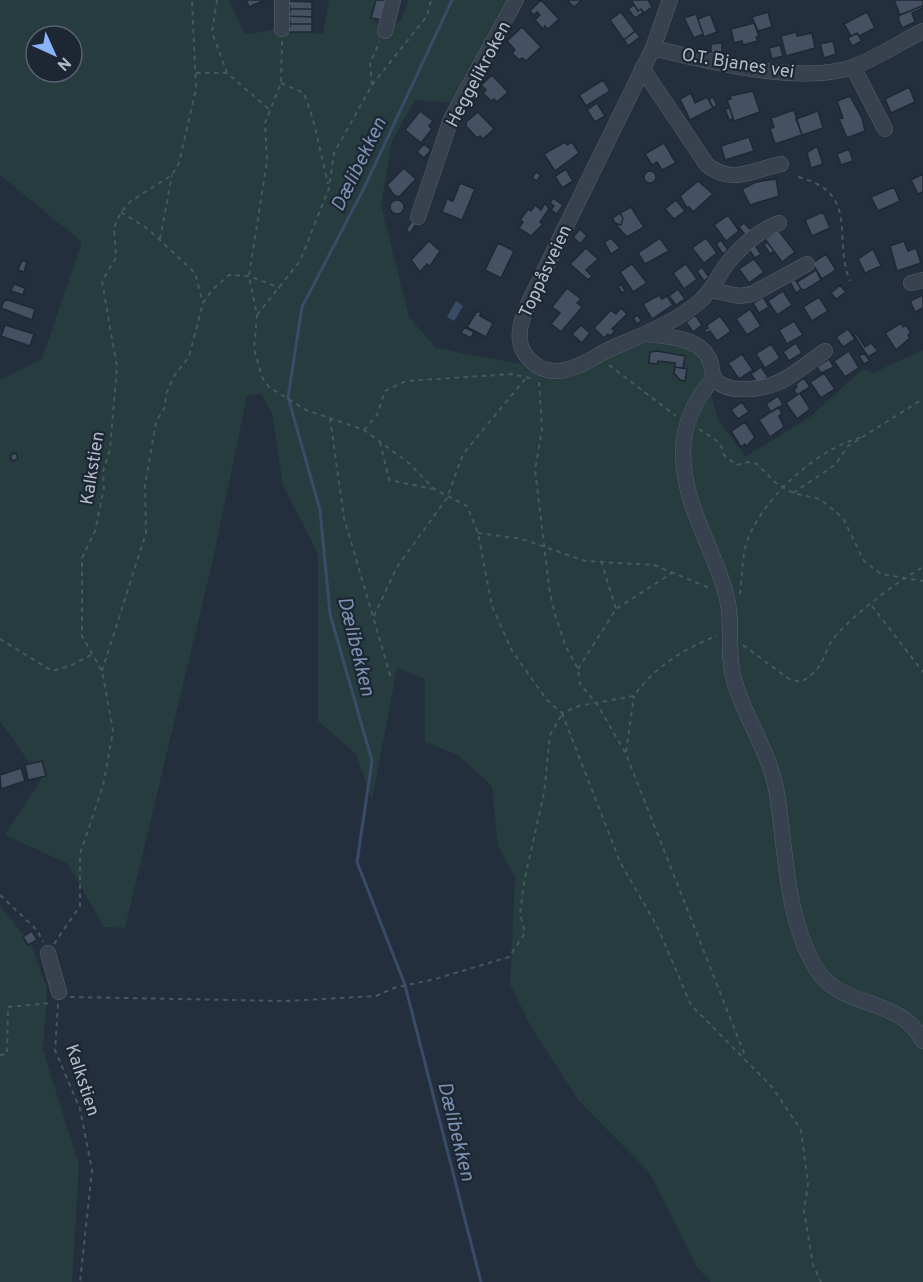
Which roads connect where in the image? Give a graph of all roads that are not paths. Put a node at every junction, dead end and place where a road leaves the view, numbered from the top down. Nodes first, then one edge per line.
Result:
1 (282, 0) edge
2 (393, 0) edge
3 (516, 0) edge
4 (670, 0) edge
5 (282, 29) road end
6 (923, 30) edge
7 (385, 31) road end
8 (653, 48) junction
9 (853, 67) junction
10 (642, 68) junction
11 (885, 129) dead end
12 (781, 164) dead end
13 (418, 217) dead end
14 (779, 224) dead end
15 (807, 264) dead end
16 (711, 290) junction
17 (647, 334) junction
18 (825, 351) dead end
19 (714, 379) junction
20 (48, 953) road end
21 (58, 998) road end
22 (923, 1041) edge

1 - 5 street
2 - 7 street
3 - 13 street, Heggelikroken
4 - 8 street, Toppåsveien
6 - 9 street, O.T. Bjanes vei
8 - 9 street, O.T. Bjanes vei
8 - 10 street, Toppåsveien
9 - 11 street
10 - 12 street
10 - 17 street, Toppåsveien
14 - 16 street, Toppåsveien
15 - 16 street
16 - 17 street, Toppåsveien
17 - 19 street
18 - 19 street
19 - 22 street
20 - 21 street

